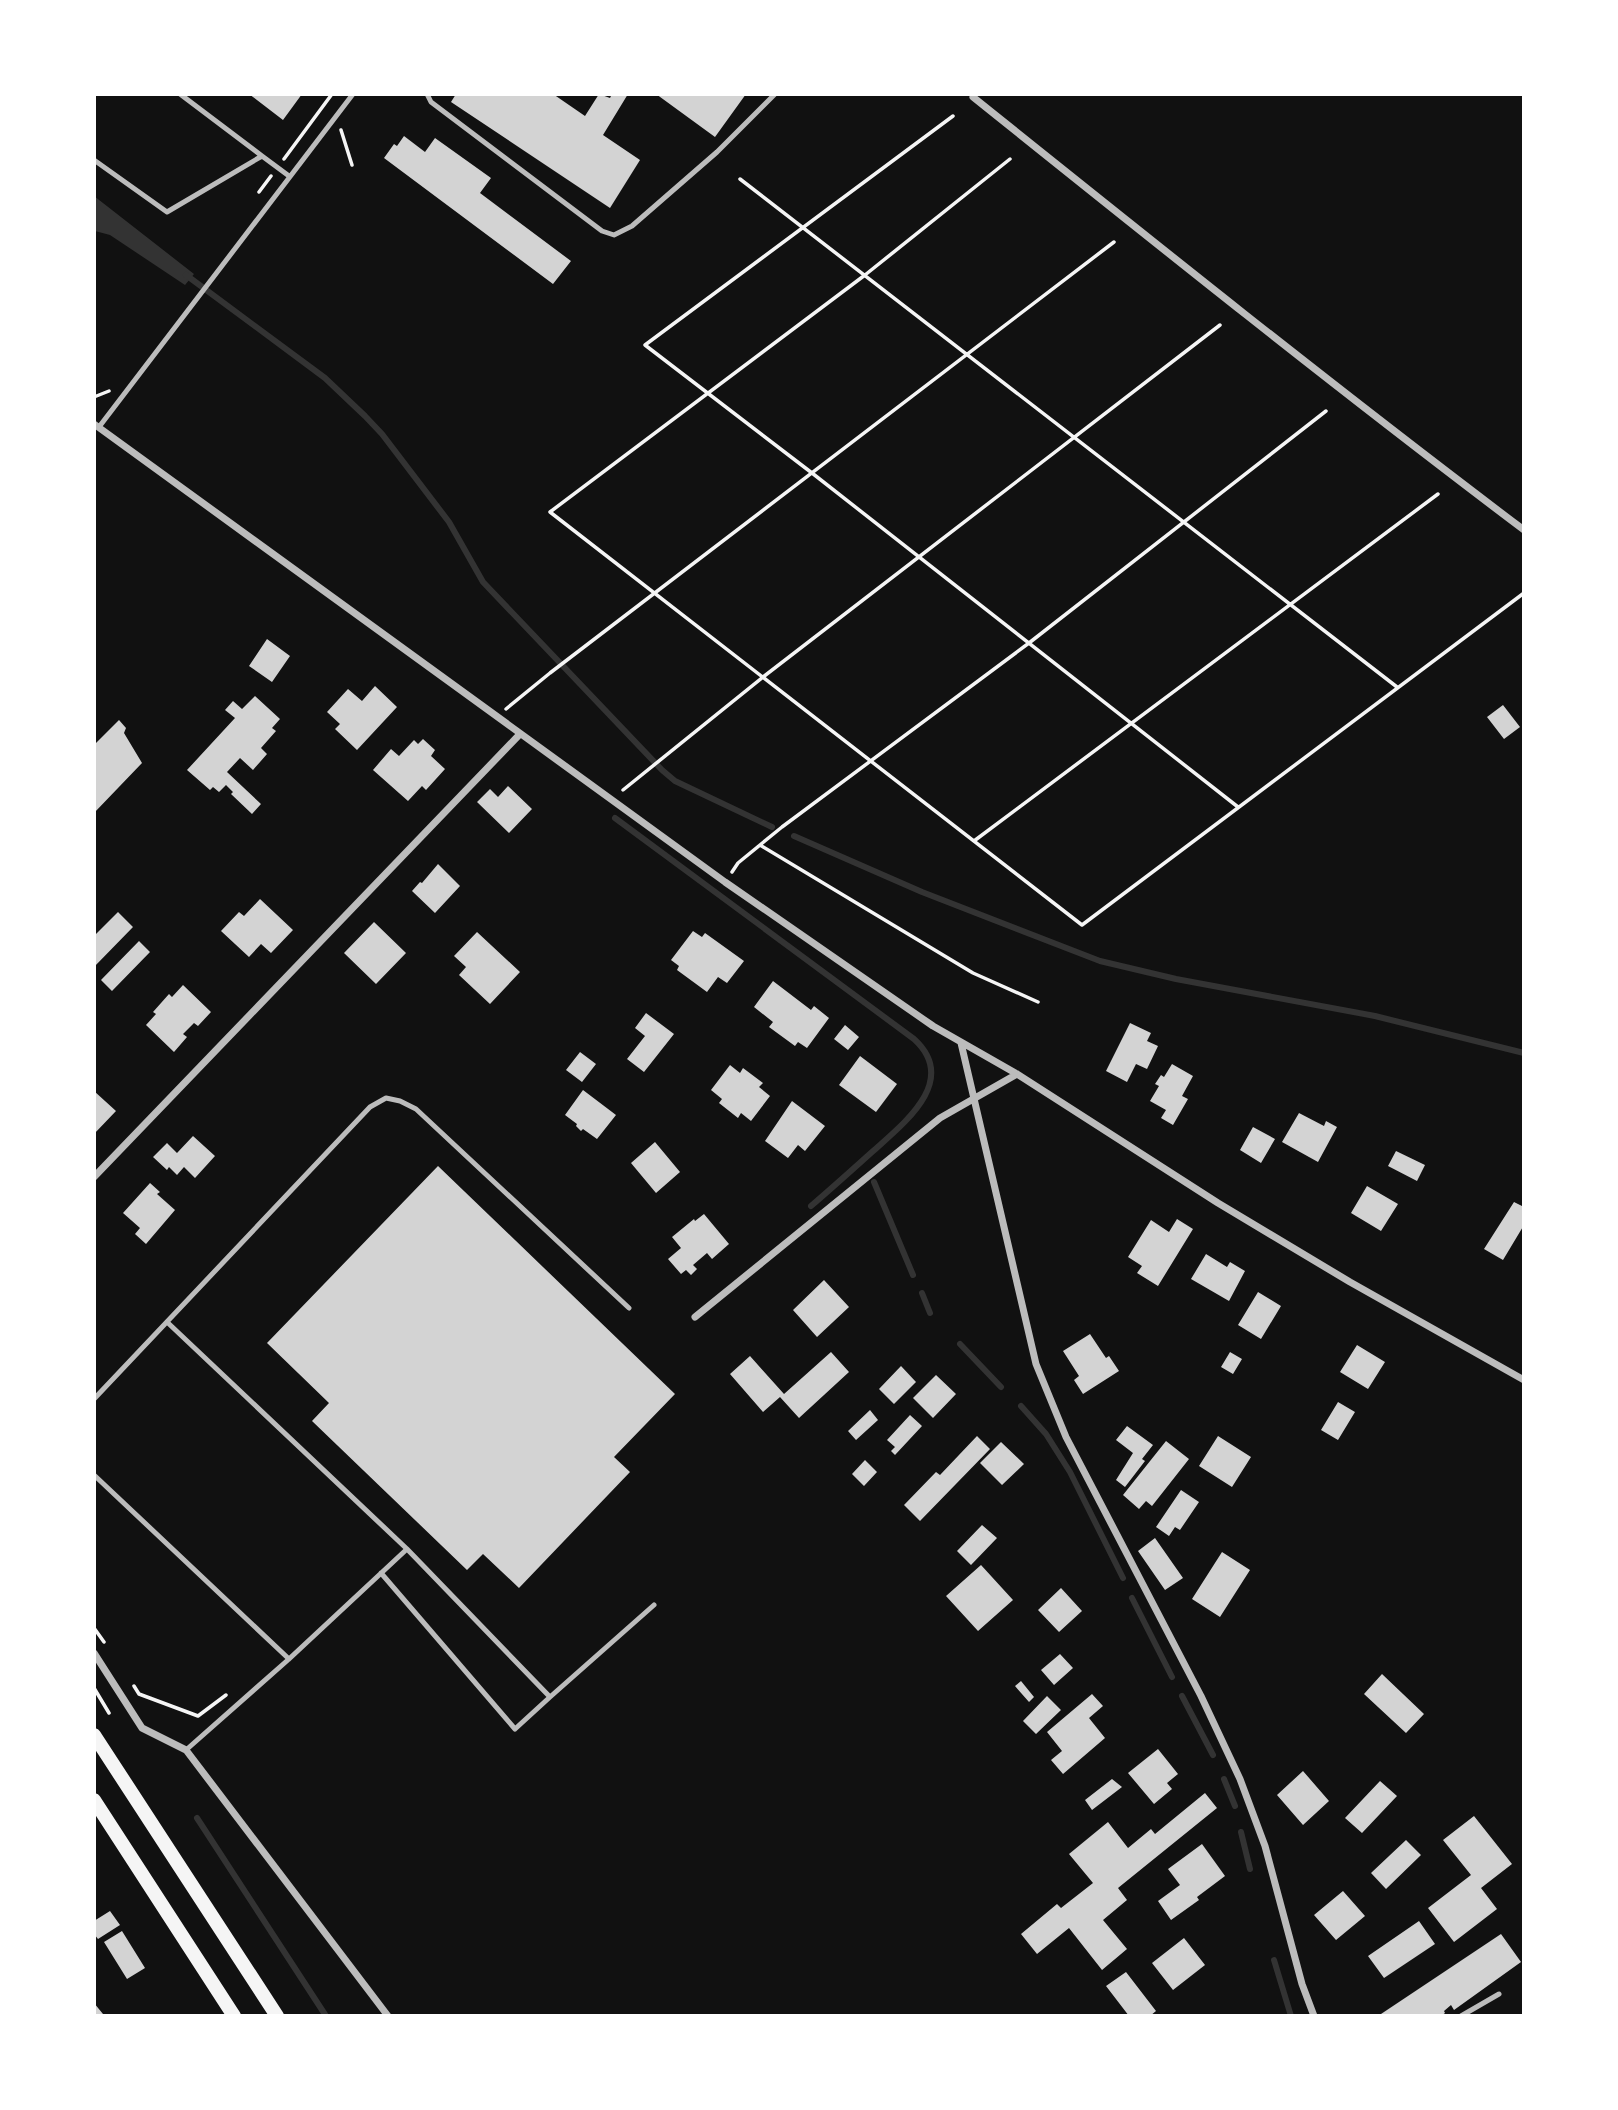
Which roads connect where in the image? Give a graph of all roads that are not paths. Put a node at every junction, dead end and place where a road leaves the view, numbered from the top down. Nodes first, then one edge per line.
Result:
1 (180, 94) edge
2 (353, 94) edge
3 (427, 94) edge
4 (775, 94) edge
5 (973, 97) dead end
6 (262, 156) junction
7 (94, 160) edge
8 (289, 176) junction
9 (97, 426) edge
10 (1524, 530) edge
11 (520, 734) junction
12 (961, 1043) junction
13 (1017, 1074) junction
14 (973, 1098) junction
15 (94, 1177) edge
16 (629, 1308) dead end
17 (695, 1317) dead end
18 (167, 1322) junction
19 (1524, 1380) edge
20 (94, 1399) edge
21 (94, 1475) edge
22 (407, 1549) junction
23 (381, 1573) junction
24 (654, 1605) dead end
25 (94, 1653) edge
26 (289, 1659) junction
27 (550, 1697) junction
28 (94, 1735) edge
29 (186, 1750) junction
30 (94, 1800) edge
31 (1499, 1994) dead end
32 (1472, 2013) edge
33 (234, 2015) edge
34 (277, 2015) edge
35 (388, 2015) edge
36 (1314, 2015) edge
37 (1461, 2015) edge

1 - 6 lane
2 - 8 lane
3 - 4 lane
5 - 10 street
6 - 7 lane
6 - 8 lane
8 - 9 lane
9 - 11 street
11 - 12 street
11 - 15 street
12 - 13 street
12 - 14 street
13 - 14 street
13 - 19 street
14 - 17 street
14 - 36 street
16 - 18 lane
18 - 20 lane
18 - 22 lane
21 - 26 lane
22 - 23 lane
22 - 27 lane
23 - 26 lane
23 - 27 lane
24 - 27 lane
25 - 29 street
26 - 29 lane
28 - 34 main road
29 - 35 street
30 - 33 main road
31 - 32 lane
32 - 37 lane

